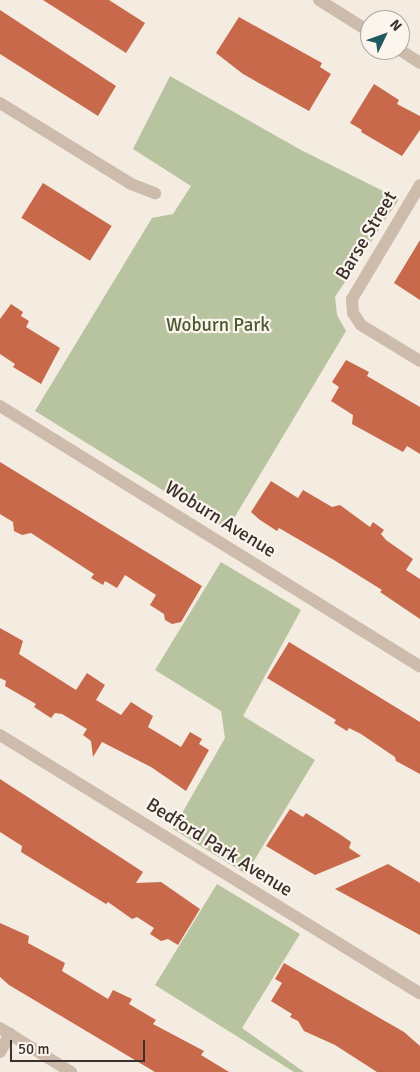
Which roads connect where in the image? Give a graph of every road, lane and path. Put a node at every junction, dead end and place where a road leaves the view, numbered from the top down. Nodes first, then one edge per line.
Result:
1 (319, 0) edge
2 (360, 26) edge
3 (0, 103) edge
4 (420, 185) edge
5 (155, 193) dead end
6 (420, 361) edge
7 (0, 406) edge
8 (420, 666) edge
9 (0, 735) edge
10 (420, 993) edge
11 (5, 1031) edge
12 (0, 1052) edge
13 (71, 1072) edge

1 - 2 street
3 - 5 street
4 - 6 street, Barse Street
7 - 8 street, Woburn Avenue
9 - 10 street, Bedford Park Avenue
11 - 12 street
11 - 13 street

